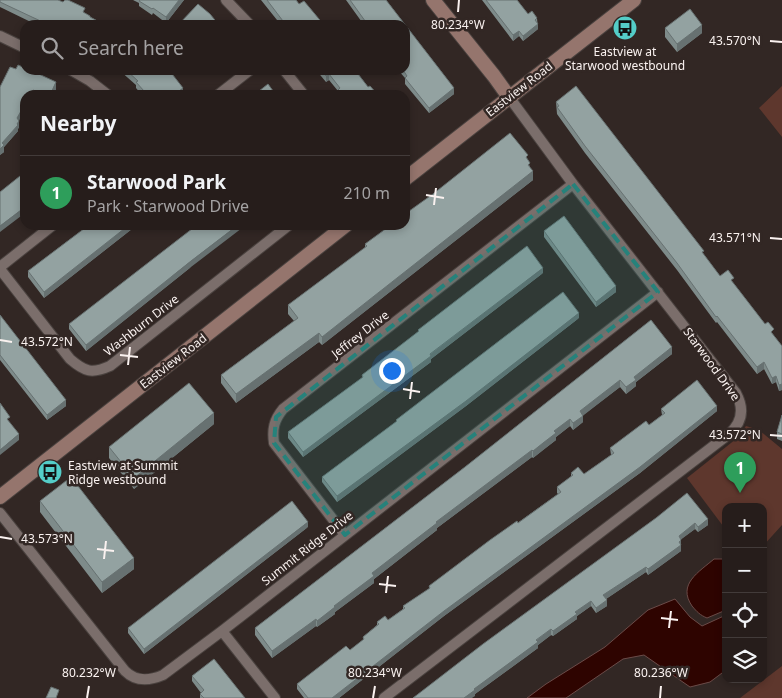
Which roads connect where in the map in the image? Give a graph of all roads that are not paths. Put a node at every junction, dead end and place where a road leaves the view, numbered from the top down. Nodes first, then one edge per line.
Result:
1 (226, 0) edge
2 (433, 0) edge
3 (634, 0) edge
4 (245, 20) edge
5 (0, 36) edge
6 (20, 46) edge
7 (80, 75) edge
8 (244, 75) edge
9 (288, 75) edge
10 (102, 90) edge
11 (224, 90) edge
12 (300, 90) edge
13 (509, 97) junction
14 (410, 175) edge
15 (573, 184) junction
16 (47, 230) edge
17 (283, 230) edge
18 (340, 230) edge
19 (0, 268) edge
20 (658, 292) junction
21 (0, 497) edge
22 (0, 513) edge
23 (345, 535) junction
24 (222, 631) junction
25 (275, 698) edge
26 (384, 698) edge

1 - 4 street
2 - 13 street, Starwood Drive
3 - 13 street, Eastview Road
5 - 6 street
7 - 10 street
8 - 11 street
9 - 12 street
13 - 14 street, Eastview Road
13 - 15 street, Starwood Drive
15 - 20 street, Starwood Drive
15 - 23 street, Jeffrey Drive
16 - 19 street
17 - 19 street, Washburn Drive
18 - 21 street, Eastview Road
20 - 23 street, Summit Ridge Drive
20 - 26 street, Starwood Drive
22 - 24 street, Summit Ridge Drive
23 - 24 street, Summit Ridge Drive
24 - 25 street

